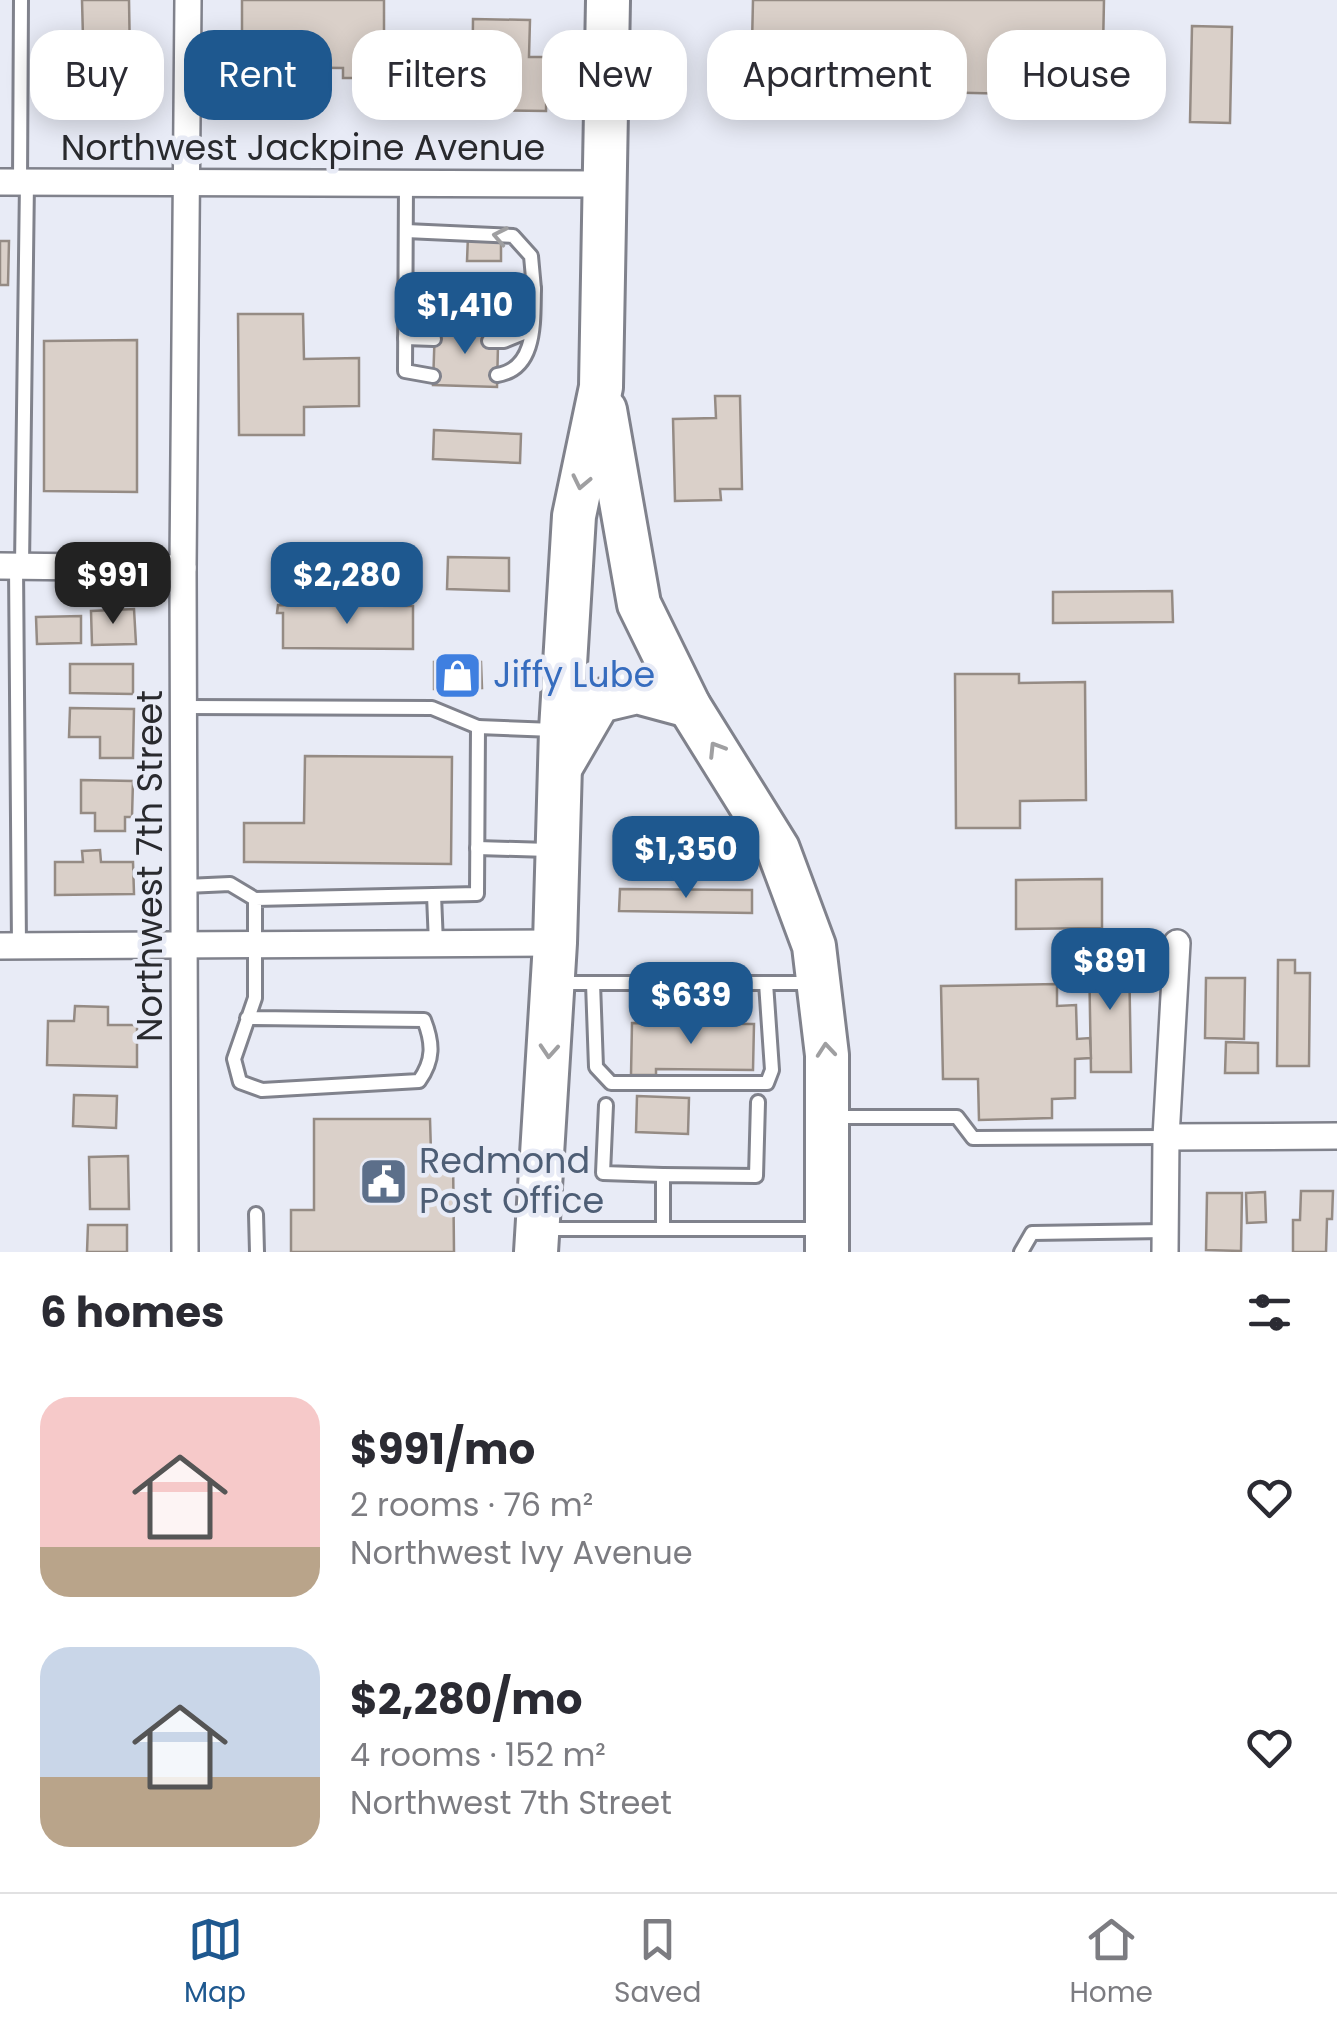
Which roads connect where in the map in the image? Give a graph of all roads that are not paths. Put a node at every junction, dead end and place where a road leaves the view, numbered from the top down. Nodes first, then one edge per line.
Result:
1 (21, 0) edge
2 (188, 0) edge
3 (608, 0) edge
4 (16, 182) edge
5 (188, 183) junction
6 (406, 184) junction
7 (606, 184) junction
8 (406, 231) junction
9 (406, 285) junction
10 (534, 289) junction
11 (531, 330) junction
12 (406, 338) junction
13 (434, 339) dead end
14 (489, 341) dead end
15 (434, 376) dead end
16 (497, 376) dead end
17 (602, 387) junction
18 (13, 566) edge
19 (183, 568) junction
20 (689, 706) junction
21 (184, 707) junction
22 (478, 727) junction
23 (560, 749) junction
24 (476, 848) junction
25 (558, 850) junction
26 (186, 886) junction
27 (434, 895) junction
28 (255, 899) junction
29 (1177, 943) dead end
30 (255, 944) junction
31 (436, 944) junction
32 (186, 945) junction
33 (9, 946) edge
34 (567, 970) junction
35 (766, 983) junction
36 (818, 983) junction
37 (247, 1018) junction
38 (758, 1102) dead end
39 (606, 1105) dead end
40 (827, 1118) junction
41 (1166, 1136) junction
42 (1337, 1136) edge
43 (663, 1175) junction
44 (256, 1214) dead end
45 (663, 1230) junction
46 (537, 1241) edge
47 (827, 1241) edge
48 (1165, 1242) edge
49 (185, 1252) edge
50 (257, 1252) edge
51 (1020, 1252) edge

1 - 4 lane
2 - 5 street, Northwest 7th Street
3 - 7 main road
4 - 5 street, Northwest Jackpine Avenue
4 - 18 lane
5 - 6 street, Northwest Jackpine Avenue
5 - 19 street, Northwest 7th Street
6 - 7 street, Northwest Jackpine Avenue
6 - 8 lane
7 - 17 main road
8 - 9 lane
10 -> 8 lane
9 - 10 lane
9 - 12 lane
10 - 11 lane
11 - 14 lane
11 - 16 lane
12 - 13 lane
12 - 15 lane
17 - 20 main road
17 -> 23 main road
18 - 19 street
18 - 33 lane
19 - 21 street, Northwest 7th Street
20 - 23 main road
36 -> 20 main road
21 - 22 lane
21 - 26 street, Northwest 7th Street
22 - 23 lane
22 - 24 lane
23 - 25 main road
24 - 25 lane
24 - 27 lane
25 - 34 main road
26 - 28 lane
26 - 32 street, Northwest 7th Street
27 - 28 lane
27 - 31 lane
28 - 30 lane
29 - 41 street
30 - 31 street
30 - 32 street
30 - 37 lane
31 - 34 street
32 - 33 street
32 - 49 street, Northwest 7th Street
34 - 35 lane
34 - 35 lane
34 -> 46 main road
35 - 36 lane
40 -> 36 main road
37 - 37 lane
38 - 43 lane
39 - 43 lane
40 - 41 lane
40 - 47 main road
41 - 42 street
41 - 48 street
43 - 45 lane
44 - 50 lane
45 - 46 lane
45 - 47 lane
48 - 51 lane

